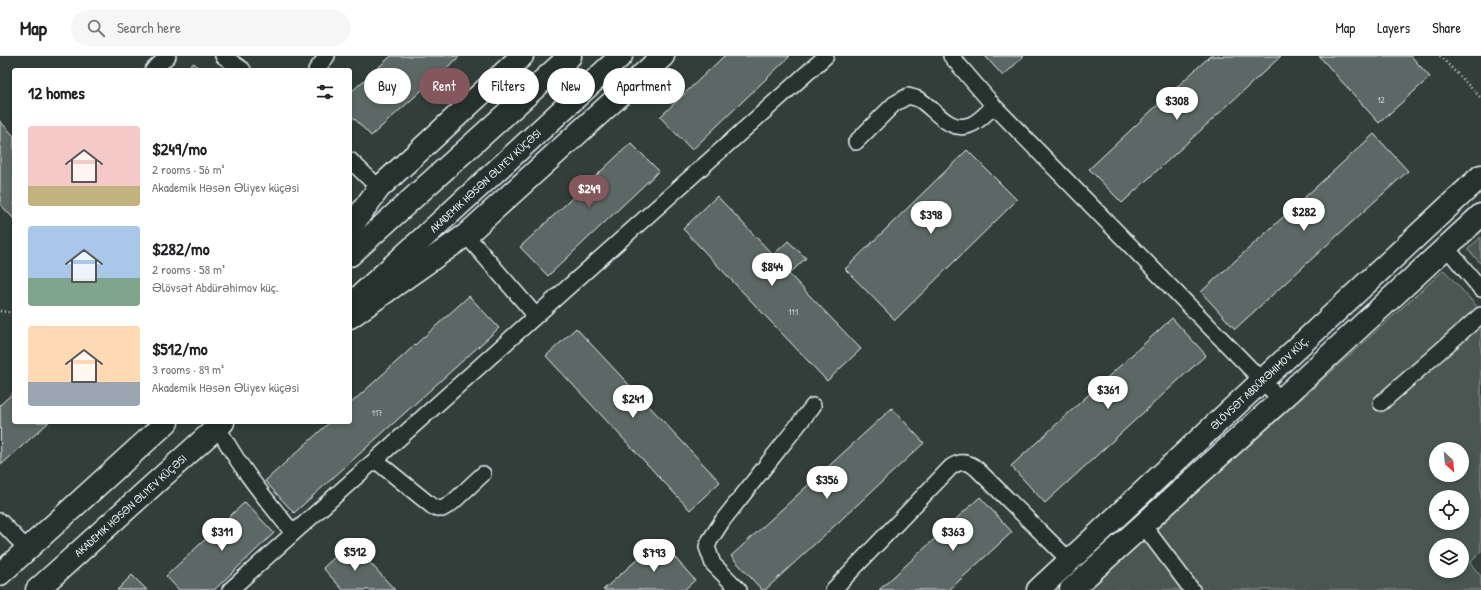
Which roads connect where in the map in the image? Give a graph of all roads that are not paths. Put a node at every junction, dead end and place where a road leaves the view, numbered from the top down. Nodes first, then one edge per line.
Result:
1 (168, 56) edge
2 (222, 56) edge
3 (327, 56) edge
4 (522, 56) edge
5 (570, 56) edge
6 (621, 56) edge
7 (663, 56) edge
8 (826, 56) edge
9 (951, 56) edge
10 (155, 68) edge
11 (240, 68) edge
12 (318, 68) edge
13 (994, 106) junction
14 (856, 142) dead end
15 (352, 162) edge
16 (1481, 176) edge
17 (379, 188) junction
18 (1481, 215) edge
19 (352, 225) edge
20 (466, 235) junction
21 (1446, 247) junction
22 (352, 253) edge
23 (1481, 289) edge
24 (352, 303) edge
25 (1481, 315) edge
26 (352, 316) edge
27 (536, 316) junction
28 (1262, 380) junction
29 (1281, 400) junction
30 (1381, 402) dead end
31 (813, 406) dead end
32 (165, 424) edge
33 (220, 425) edge
34 (374, 460) junction
35 (483, 474) dead end
36 (0, 521) edge
37 (1143, 525) junction
38 (293, 533) junction
39 (27, 549) junction
40 (1070, 561) junction
41 (0, 574) edge
42 (37, 590) edge
43 (230, 590) edge
44 (738, 590) edge
45 (832, 590) edge
46 (1038, 590) edge
47 (1071, 590) edge
48 (1192, 590) edge

1 - 10 lane
2 - 11 lane
3 - 12 lane
4 - 17 main road
5 - 22 main road
6 - 24 main road, AKADEMIK HƏSƏN ƏLIYEV KÜÇƏSI
7 - 20 main road
8 - 27 lane
9 - 13 lane
13 - 14 lane
13 - 28 lane
15 - 17 lane
16 - 28 main road, ƏLÖVSƏT ABDÜRƏHIMOV KÜÇ.
17 - 19 main road
18 - 21 main road
20 - 26 main road
20 - 27 lane
21 - 23 lane
21 - 29 main road
25 - 30 lane
27 - 34 lane
28 - 29 lane
28 - 40 main road, ƏLÖVSƏT ABDÜRƏHIMOV KÜÇ.
29 - 37 main road
31 - 44 lane
32 - 39 main road
33 - 38 lane
33 - 42 main road, AKADEMIK HƏSƏN ƏLIYEV KÜÇƏSI
34 - 35 lane
34 - 38 lane
36 - 39 lane
37 - 47 main road
37 - 48 lane
38 - 43 lane
39 - 41 main road
40 - 45 lane
40 - 46 main road, ƏLÖVSƏT ABDÜRƏHIMOV KÜÇ.

